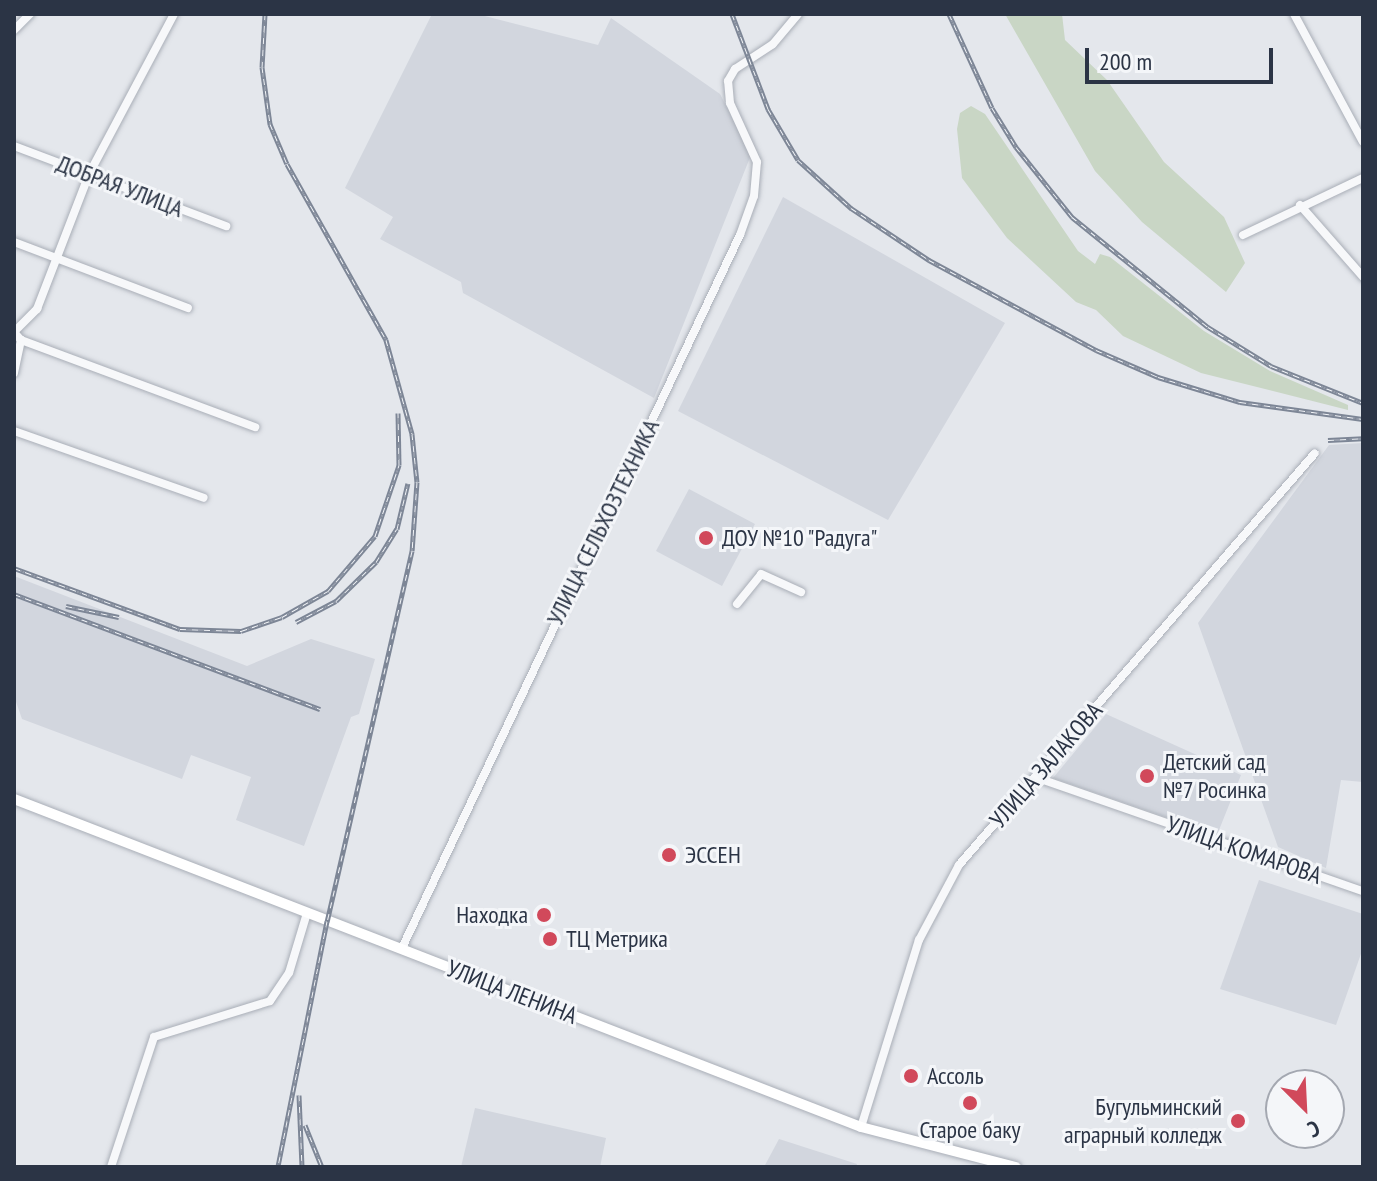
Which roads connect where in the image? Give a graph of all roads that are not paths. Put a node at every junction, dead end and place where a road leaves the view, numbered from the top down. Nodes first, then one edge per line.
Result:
1 (30, 14) edge
2 (174, 14) edge
3 (798, 14) edge
4 (1294, 14) edge
5 (14, 30) edge
6 (1363, 142) edge
7 (14, 146) edge
8 (89, 174) junction
9 (1363, 178) edge
10 (1300, 205) junction
11 (226, 226) dead end
12 (1243, 235) dead end
13 (14, 242) edge
14 (55, 258) junction
15 (1363, 277) edge
16 (188, 308) dead end
17 (14, 332) edge
18 (21, 340) junction
19 (14, 373) edge
20 (255, 427) dead end
21 (14, 431) edge
22 (1315, 453) dead end
23 (204, 498) dead end
24 (801, 592) dead end
25 (737, 604) dead end
26 (1035, 777) junction
27 (14, 799) edge
28 (1363, 891) edge
29 (307, 913) junction
30 (402, 948) junction
31 (861, 1127) junction
32 (111, 1167) edge
33 (1016, 1167) edge

1 - 5 street
2 - 8 street
3 - 30 street, УЛИЦА СЕЛЬХОЗТЕХНИКА
4 - 6 street
7 - 8 street, ДОБРАЯ УЛИЦА
8 - 11 street, ДОБРАЯ УЛИЦА
8 - 14 street
9 - 10 street
10 - 12 street
10 - 15 street
13 - 14 street
14 - 16 street
14 - 17 street
17 - 18 street
18 - 19 street
18 - 20 street
21 - 23 street
22 - 26 street, УЛИЦА ЗАЛАКОВА
24 - 25 street
26 - 28 street, УЛИЦА КОМАРОВА
26 - 31 street, УЛИЦА ЗАЛАКОВА
27 - 29 main road, УЛИЦА ЛЕНИНА
29 - 30 main road, УЛИЦА ЛЕНИНА
29 - 32 street
30 - 31 main road, УЛИЦА ЛЕНИНА
31 - 33 main road, УЛИЦА ЛЕНИНА

